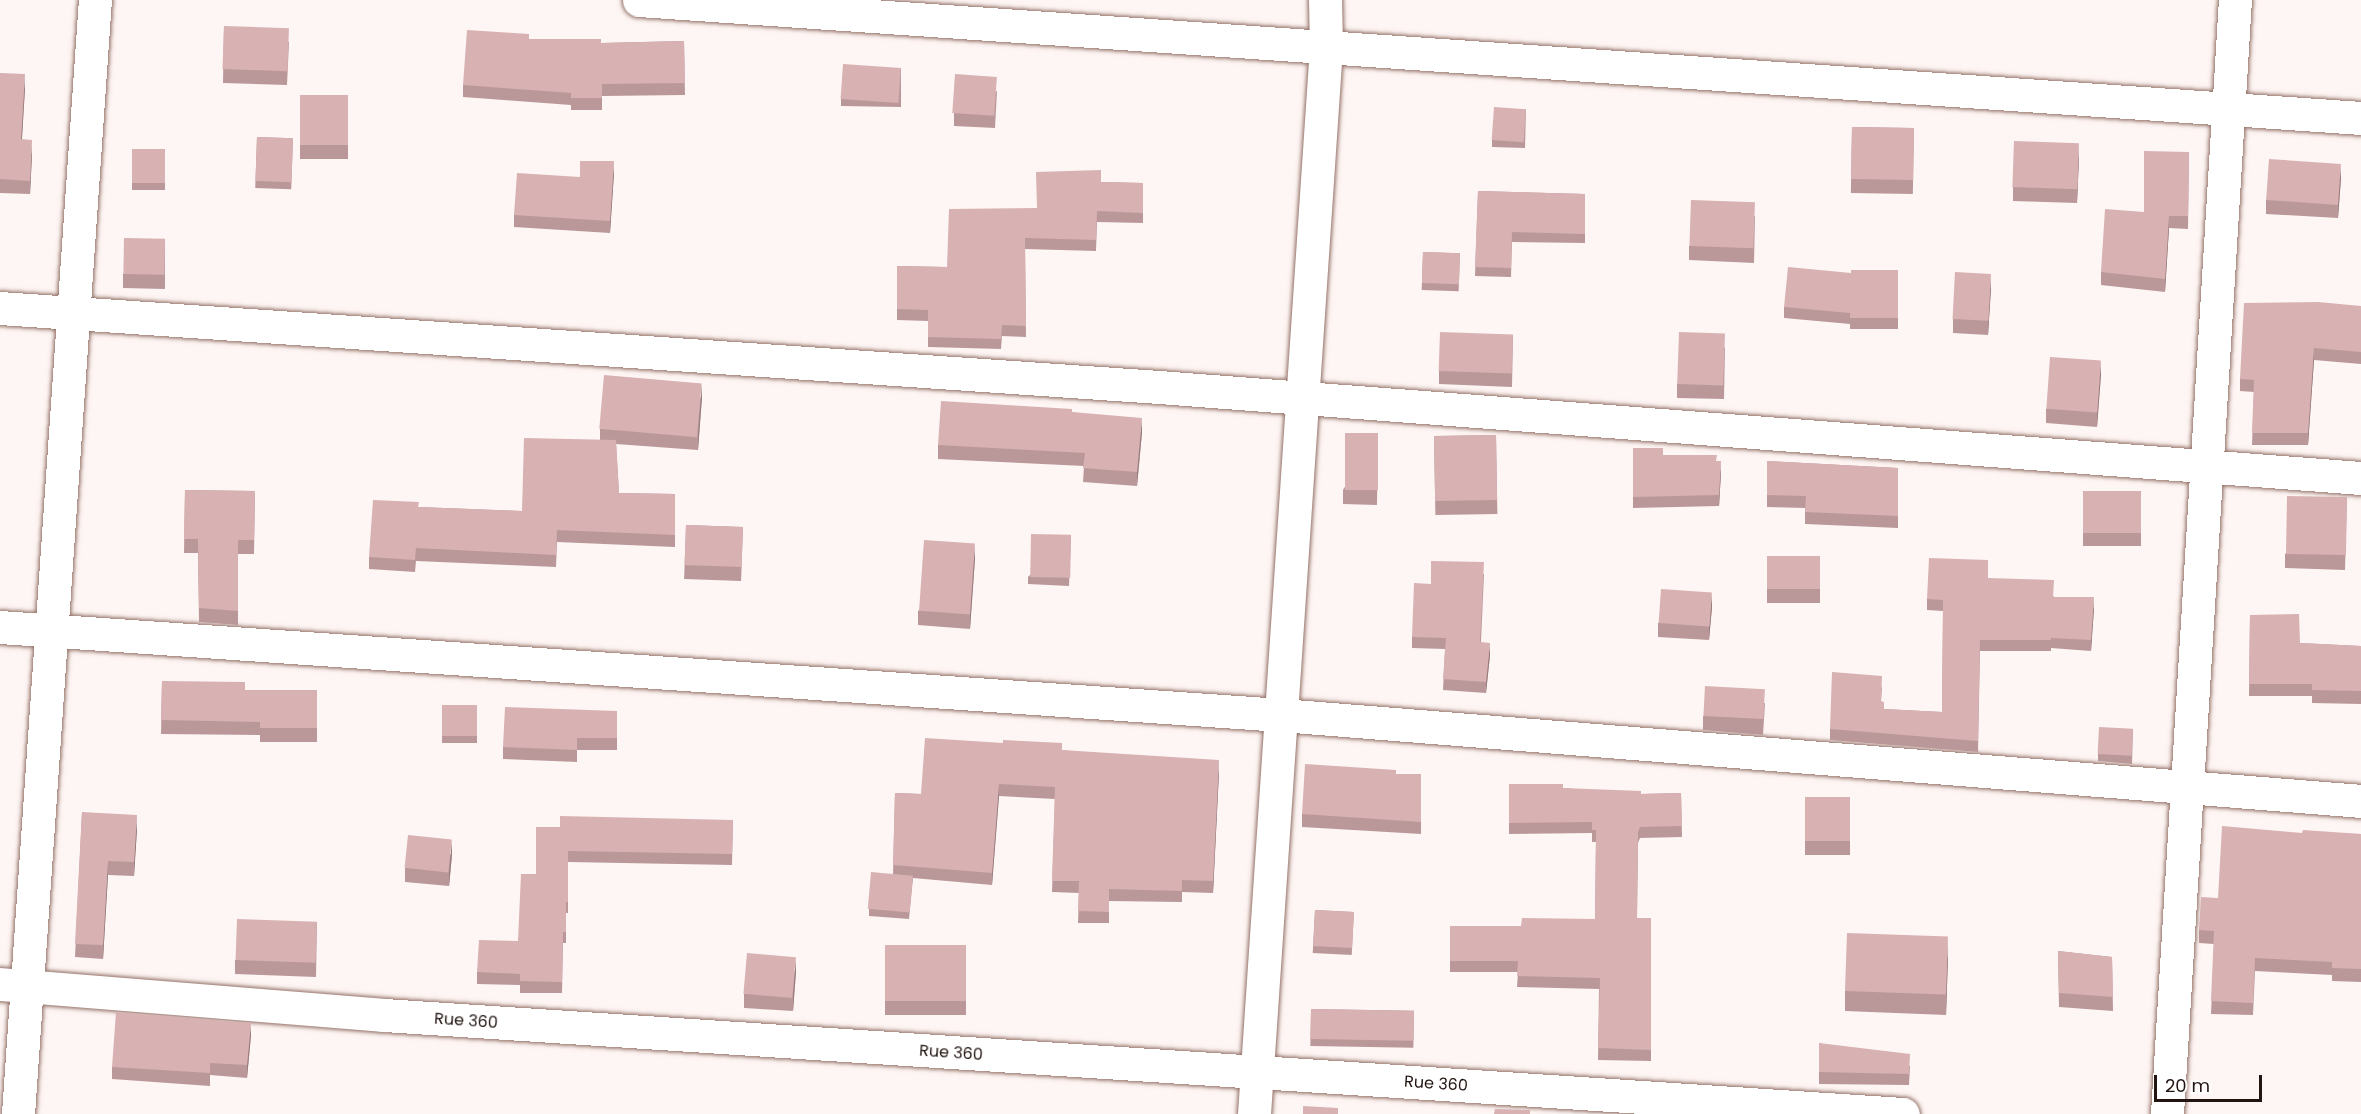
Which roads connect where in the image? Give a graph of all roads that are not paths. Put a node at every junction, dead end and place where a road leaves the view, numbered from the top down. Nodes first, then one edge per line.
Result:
1 (95, 0) edge
2 (639, 0) edge
3 (1325, 0) edge
4 (2235, 0) edge
5 (1326, 47) junction
6 (2229, 109) junction
7 (2361, 118) edge
8 (0, 308) edge
9 (73, 314) junction
10 (1302, 398) junction
11 (2207, 467) junction
12 (2361, 478) edge
13 (0, 627) edge
14 (52, 631) junction
15 (1281, 716) junction
16 (2187, 788) junction
17 (2361, 801) edge
18 (14, 985) edge
19 (1257, 1073) junction
20 (18, 1114) edge
21 (1254, 1114) edge
22 (1903, 1114) edge
23 (2167, 1114) edge

1 - 9 street
2 - 5 street
3 - 5 street
4 - 6 street
5 - 6 street
5 - 10 street
6 - 7 street
6 - 11 street
8 - 9 street
9 - 10 street
9 - 14 street
10 - 11 street
10 - 15 street
11 - 12 street
11 - 16 street
13 - 14 street
14 - 15 street
14 - 18 street
15 - 16 street
15 - 19 street
16 - 17 street
16 - 23 street
18 - 19 street, Rue 360
18 - 20 street
19 - 21 street
19 - 22 street, Rue 360

